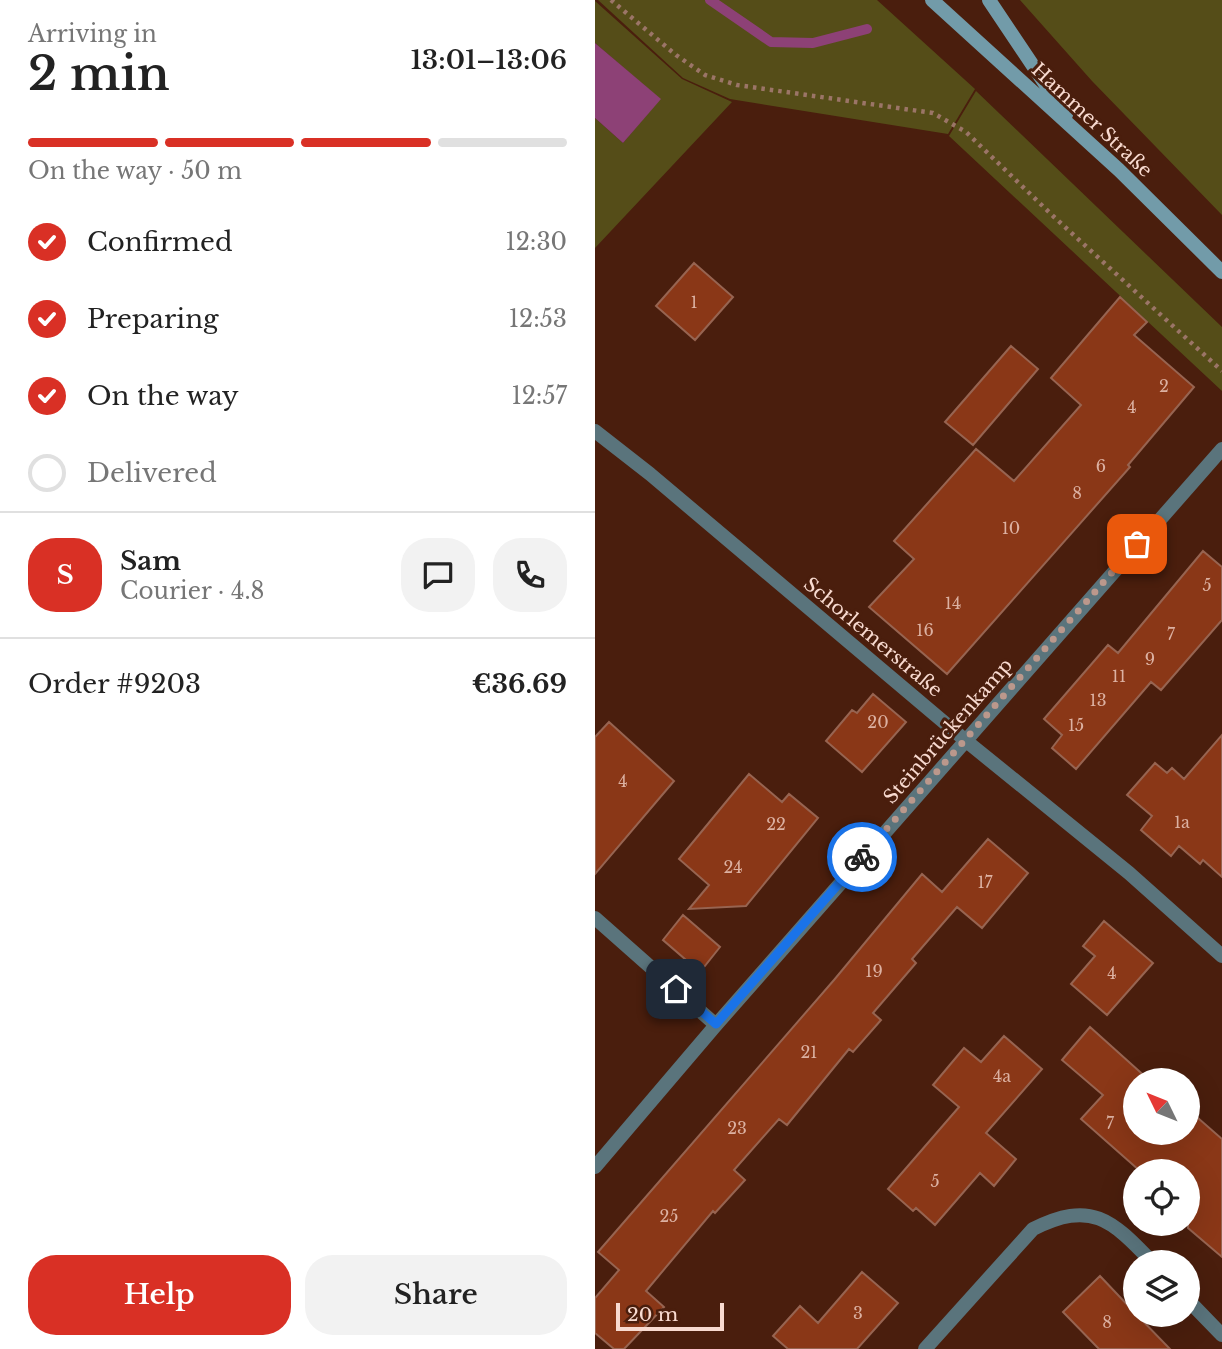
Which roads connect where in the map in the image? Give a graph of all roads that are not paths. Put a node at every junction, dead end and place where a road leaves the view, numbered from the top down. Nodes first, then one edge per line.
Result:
1 (932, 0) edge
2 (989, 0) edge
3 (1079, 133) junction
4 (1222, 272) edge
5 (595, 431) edge
6 (1222, 449) edge
7 (965, 740) junction
8 (595, 918) edge
9 (1222, 956) edge
10 (716, 1024) junction
11 (595, 1167) edge
12 (1140, 1250) edge
13 (1200, 1312) edge
14 (1222, 1335) edge
15 (925, 1349) edge

1 - 3 main road, Hammer Straße
2 - 3 main road
3 - 4 main road, Hammer Straße
5 - 7 street, Schorlemerstraße
6 - 7 street, Steinbrückenkamp
7 - 9 street, Schorlemerstraße
7 - 10 street, Steinbrückenkamp
8 - 10 street
10 - 11 street, Steinbrückenkamp
12 - 15 street
13 - 14 street

